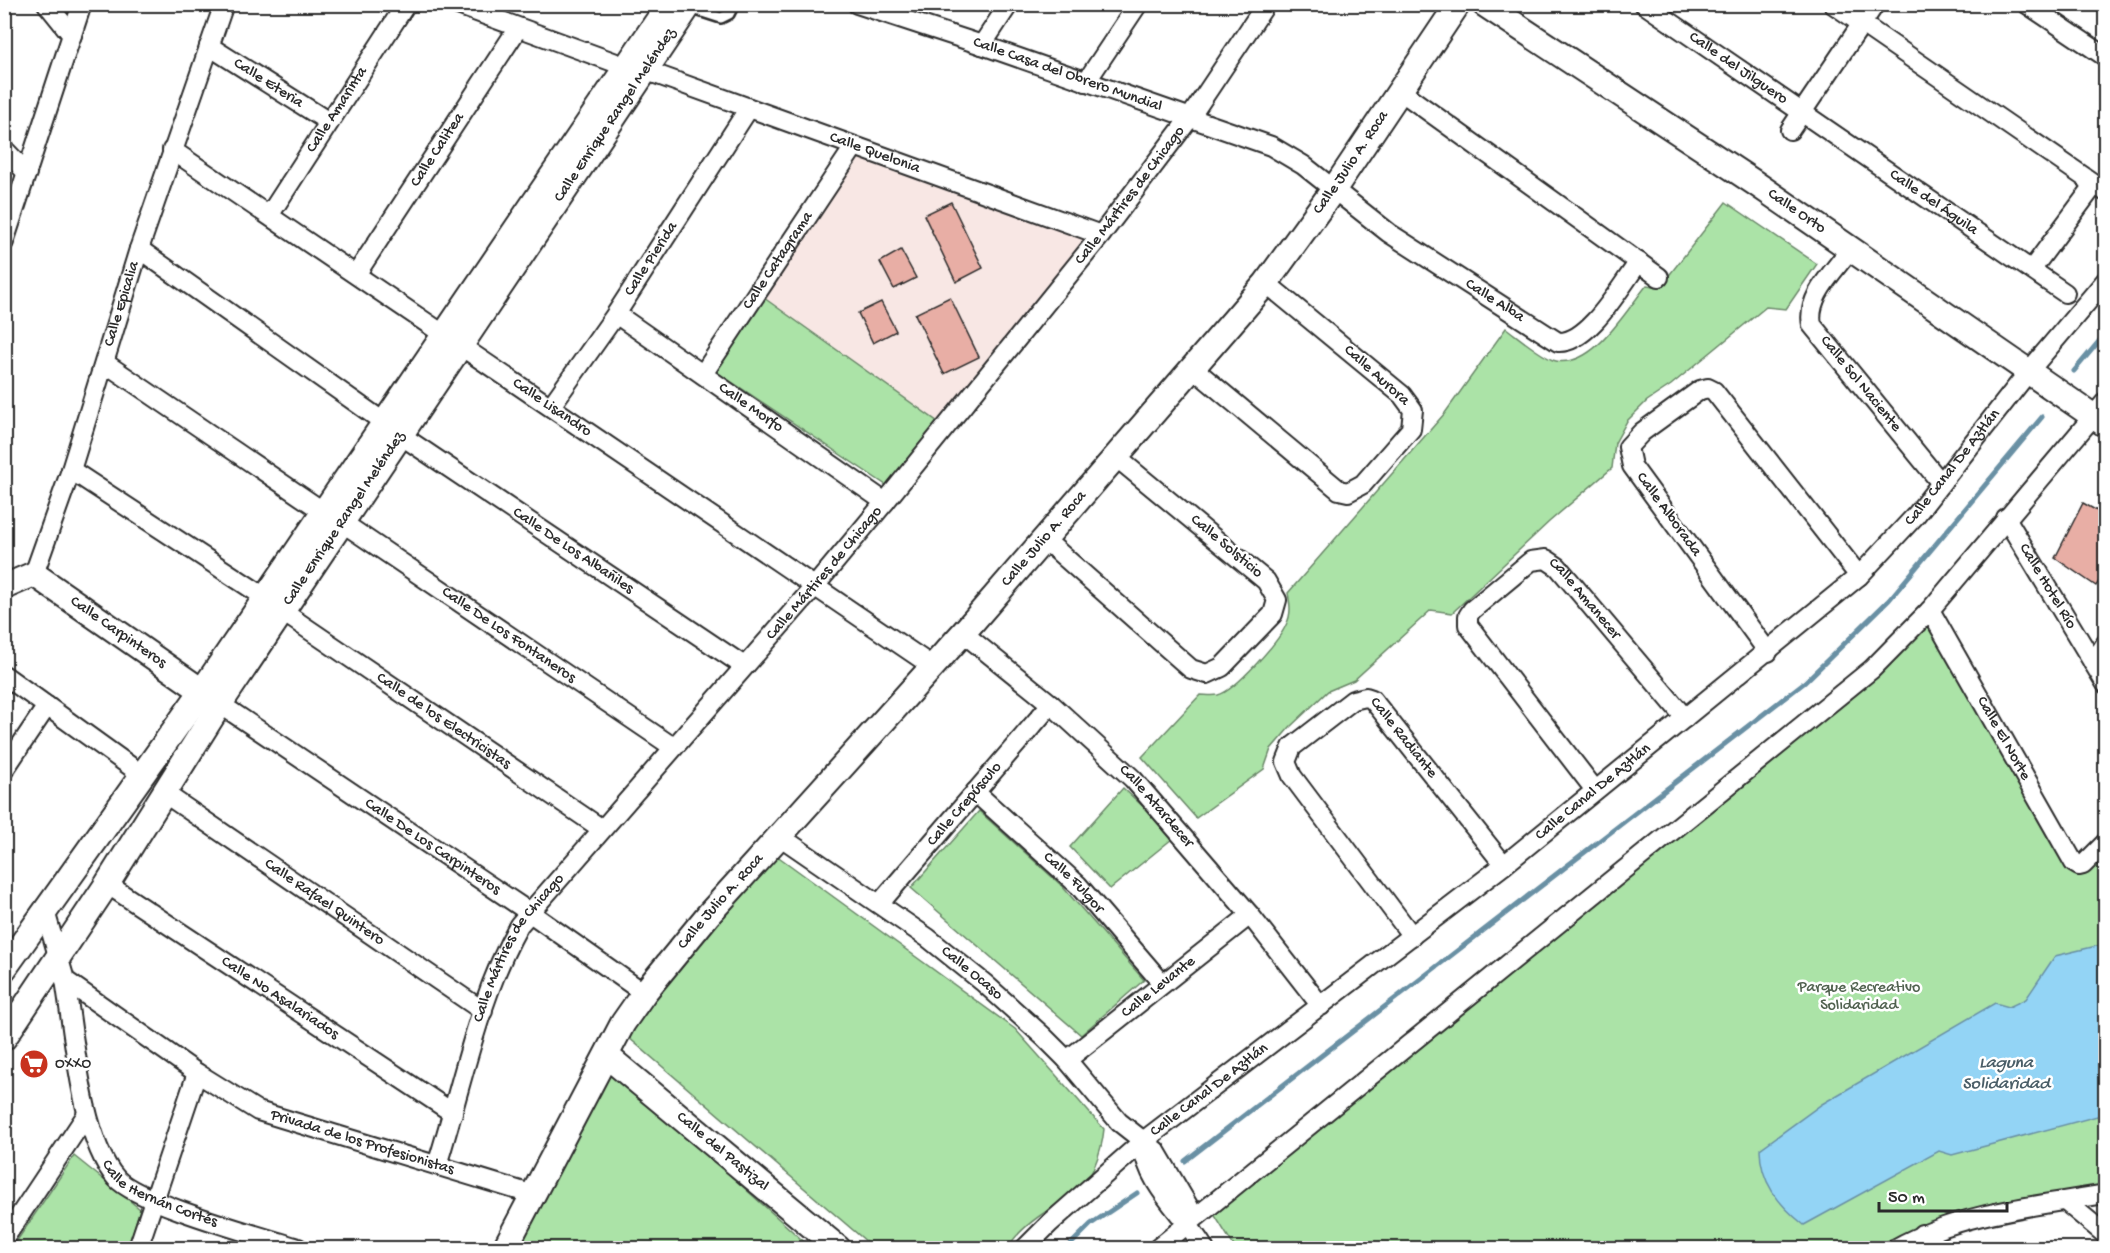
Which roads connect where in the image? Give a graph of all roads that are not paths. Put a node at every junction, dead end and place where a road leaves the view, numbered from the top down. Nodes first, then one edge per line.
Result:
1 (47, 4) edge
2 (82, 4) edge
3 (224, 4) edge
4 (406, 4) edge
5 (455, 4) edge
6 (734, 4) edge
7 (857, 4) edge
8 (1009, 4) edge
9 (1138, 4) edge
10 (1266, 4) edge
11 (1458, 4) edge
12 (1484, 4) edge
13 (1644, 4) edge
14 (1833, 4) edge
15 (1875, 4) edge
16 (2027, 4) edge
17 (682, 5) edge
18 (883, 8) edge
19 (1862, 24) junction
20 (518, 28) junction
21 (72, 35) junction
22 (982, 45) junction
23 (209, 46) junction
24 (2106, 57) edge
25 (637, 69) junction
26 (1086, 81) junction
27 (1399, 90) junction
28 (749, 108) junction
29 (1802, 112) junction
30 (1189, 119) junction
31 (329, 122) junction
32 (1790, 130) dead end
33 (854, 147) junction
34 (4, 149) edge
35 (172, 150) junction
36 (27, 173) junction
37 (2100, 188) edge
38 (1334, 189) junction
39 (270, 214) junction
40 (1101, 235) junction
41 (4, 242) edge
42 (139, 249) junction
43 (1850, 249) junction
44 (1639, 262) junction
45 (2032, 269) junction
46 (357, 273) junction
47 (1659, 277) dead end
48 (2106, 280) edge
49 (1266, 283) junction
50 (2065, 292) dead end
51 (616, 314) junction
52 (454, 340) junction
53 (105, 363) junction
54 (1194, 369) junction
55 (2029, 371) junction
56 (703, 374) junction
57 (552, 406) junction
58 (2101, 414) edge
59 (393, 429) junction
60 (1116, 457) junction
61 (71, 470) junction
62 (1941, 483) junction
63 (885, 502) junction
64 (333, 517) junction
65 (2006, 518) junction
66 (1044, 539) junction
67 (34, 574) junction
68 (1859, 576) junction
69 (815, 586) junction
70 (4, 587) edge
71 (274, 605) junction
72 (1930, 610) junction
73 (963, 633) junction
74 (2106, 643) edge
75 (1767, 652) junction
76 (2093, 663) junction
77 (744, 666) junction
78 (932, 666) junction
79 (4, 675) edge
80 (2106, 684) edge
81 (211, 697) junction
82 (1050, 704) junction
83 (47, 706) junction
84 (1685, 718) junction
85 (673, 747) junction
86 (4, 770) edge
87 (141, 774) junction
88 (1595, 790) junction
89 (975, 792) junction
90 (164, 793) junction
91 (602, 829) junction
92 (778, 835) junction
93 (2106, 842) edge
94 (1504, 865) junction
95 (107, 884) junction
96 (880, 903) junction
97 (45, 911) junction
98 (530, 912) junction
99 (1250, 915) junction
100 (1412, 936) junction
101 (58, 956) junction
102 (4, 969) edge
103 (65, 980) junction
104 (1162, 983) junction
105 (644, 993) junction
106 (1322, 1006) junction
107 (483, 1011) junction
108 (4, 1038) edge
109 (607, 1056) junction
110 (1067, 1060) junction
111 (197, 1073) junction
112 (453, 1113) junction
113 (87, 1114) junction
114 (1142, 1142) junction
115 (437, 1165) junction
116 (2106, 1194) edge
117 (534, 1195) junction
118 (153, 1200) junction
119 (2065, 1201) junction
120 (1190, 1225) junction
121 (1922, 1234) junction
122 (2106, 1235) edge
123 (4, 1239) edge
124 (138, 1248) edge
125 (298, 1248) edge
126 (505, 1248) edge
127 (838, 1248) edge
128 (1025, 1248) edge
129 (1158, 1248) edge
130 (1204, 1248) edge
131 (1896, 1248) edge
132 (1939, 1248) edge

1 - 21 street
2 - 21 street
3 - 23 street, Calle Epicalia
4 - 31 street, Calle Amarinta
5 - 20 street, Calle Quelonia
6 - 17 lane
7 - 18 street, Calle Casa del Obrero Mundial
8 - 22 street
9 - 26 street
10 - 30 street, Calle Mártires de Chicago
11 - 27 street, Calle Julio A. Roca
12 - 43 street, Calle Orto
13 - 29 street, Calle del Jilguero
14 - 19 street
15 - 19 street
16 - 24 street
17 - 25 street, Calle Enrique Rangel Meléndez
18 - 22 street, Calle Casa del Obrero Mundial
19 - 29 street
19 - 37 street
20 - 25 street, Calle Quelonia
20 - 46 street, Calle Calitea
21 - 36 street
22 - 26 street, Calle Casa del Obrero Mundial
23 - 31 street, Calle Eteria
23 - 35 street, Calle Epicalia
25 - 28 street, Calle Quelonia
25 - 52 street, Calle Enrique Rangel Meléndez
26 - 30 street, Calle Casa del Obrero Mundial
27 - 38 street, Calle Julio A. Roca
27 - 44 street
28 - 33 street, Calle Quelonia
28 - 51 street, Calle Pierida
29 - 32 street
29 - 45 street, Calle del Águila
30 - 38 street, Calle Casa del Obrero Mundial
30 - 40 street, Calle Mártires de Chicago
31 - 39 street, Calle Amarinta
33 - 40 street, Calle Quelonia
33 - 56 street, Calle Catagrama
34 - 36 street
35 - 39 street, Calle Lisandro
35 - 42 street, Calle Epicalia
36 - 41 street
37 - 45 street
38 - 44 street, Calle Alba
38 - 49 street, Calle Julio A. Roca
39 - 46 street, Calle Lisandro
40 - 63 street, Calle Mártires de Chicago
42 - 53 street, Calle Epicalia
42 - 59 street, Calle De Los Albañiles
43 - 55 street, Calle Orto
43 - 62 street, Calle Sol Naciente
44 - 47 street
45 - 50 street, Calle del Águila
46 - 52 street, Calle Lisandro
48 - 55 street, Calle Canal De Aztlán
49 - 54 street, Calle Julio A. Roca
49 - 54 street, Calle Aurora
51 - 56 street, Calle Morfo
51 - 57 street, Calle Pierida
52 - 57 street, Calle Lisandro
52 - 59 street, Calle Enrique Rangel Meléndez
53 - 61 street, Calle Epicalia
53 - 64 street, Calle De Los Fontaneros
54 - 60 street, Calle Julio A. Roca
55 - 58 street, Calle Orto
55 - 62 street, Calle Canal De Aztlán
56 - 63 street, Calle Morfo
57 - 69 street, Calle Lisandro
58 - 65 street
59 - 64 street, Calle Enrique Rangel Meléndez
59 - 77 street, Calle De Los Albañiles
60 - 66 street, Calle Julio A. Roca
60 - 66 street, Calle Solsticio
61 - 67 street, Calle Epicalia
61 - 71 street, Calle de los Electricistas
62 - 68 street, Calle Canal De Aztlán
63 - 69 street, Calle Mártires de Chicago
64 - 71 street, Calle Enrique Rangel Meléndez
64 - 85 street, Calle De Los Fontaneros
65 - 72 street
65 - 76 street, Calle Hotel Río
66 - 73 street, Calle Julio A. Roca
67 - 70 street
67 - 81 street, Calle Carpinteros
68 - 75 street, Calle Canal De Aztlán
68 - 75 street, Calle Alborada
69 - 77 street, Calle Mártires de Chicago
69 - 78 street, Calle Lisandro
71 - 81 street, Calle Enrique Rangel Meléndez
71 - 91 street, Calle de los Electricistas
72 - 93 street, Calle El Norte
72 - 120 street
73 - 78 street, Calle Julio A. Roca
73 - 82 street, Calle Atardecer
74 - 76 street
75 - 84 street, Calle Canal De Aztlán
76 - 80 street, Calle Hotel Río
77 - 85 street, Calle Mártires de Chicago
78 - 92 street, Calle Julio A. Roca
79 - 83 street
81 - 87 street, Calle Enrique Rangel Meléndez
81 - 90 street, Calle Enrique Rangel Meléndez
81 - 98 street, Calle De Los Carpinteros
82 - 89 street, Calle Crepúsculo
82 - 99 street, Calle Atardecer
83 - 86 street
83 - 87 street
84 - 88 street, Calle Canal De Aztlán
84 - 88 street, Calle Amanecer
85 - 91 street, Calle Mártires de Chicago
87 - 97 street, Calle Enrique Rangel Meléndez
88 - 94 street, Calle Canal De Aztlán
89 - 96 street, Calle Crepúsculo
89 - 104 street, Calle Fulgor
90 - 95 street, Calle Enrique Rangel Meléndez
90 - 107 street, Calle Rafael Quintero
91 - 98 street, Calle Mártires de Chicago
92 - 96 street, Calle Ocaso
92 - 105 street, Calle Julio A. Roca
94 - 100 street, Calle Canal De Aztlán
94 - 100 street, Calle Radiante
95 - 101 street, Calle Enrique Rangel Meléndez
95 - 112 street, Calle No Asalariados
96 - 110 street, Calle Ocaso
97 - 101 street
97 - 102 street, Calle Enrique Rangel Meléndez
98 - 105 street, Calle De Los Carpinteros
98 - 107 street, Calle Mártires de Chicago
99 - 104 street, Calle Levante
99 - 106 street, Calle Atardecer
100 - 106 street, Calle Canal De Aztlán
101 - 103 street
101 - 108 street, Calle Enrique Rangel Meléndez
103 - 111 street, Privada de los Profesionistas
103 - 113 street, Calle Hernán Cortés
104 - 110 street, Calle Levante
105 - 109 street, Calle Julio A. Roca
106 - 114 street, Calle Canal De Aztlán
107 - 112 street, Calle Mártires de Chicago
109 - 117 street, Calle Julio A. Roca
109 - 127 street, Calle del Pastizal
110 - 114 street, Calle Ocaso
111 - 115 street, Privada de los Profesionistas
111 - 118 street
112 - 115 street, Calle Mártires de Chicago
113 - 118 street, Calle Hernán Cortés
113 - 123 street
114 - 120 street
114 - 128 street, Calle Canal De Aztlán
115 - 117 street, Privada de los Profesionistas
116 - 119 street
117 - 126 street, Calle Julio A. Roca
118 - 124 street
118 - 125 street, Calle Hernán Cortés
119 - 121 street
119 - 122 street
120 - 129 street
120 - 130 street
121 - 131 street
121 - 132 street

